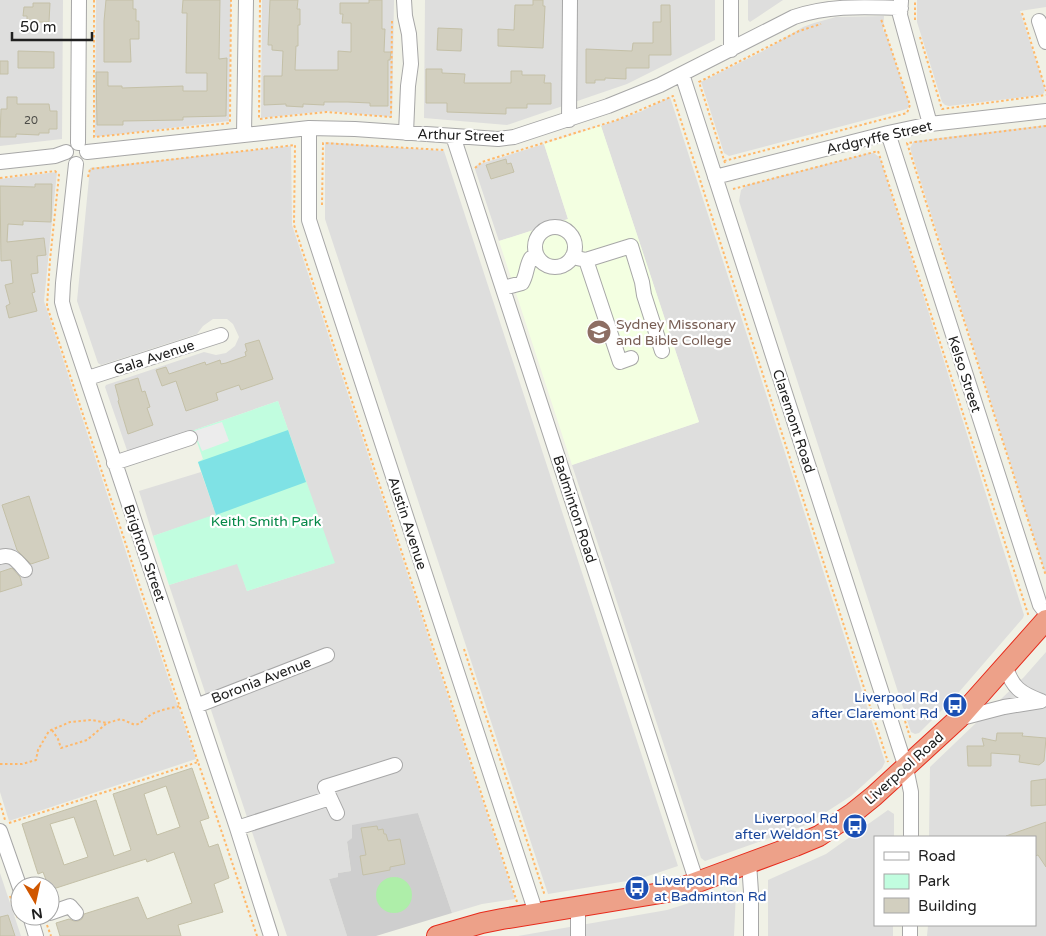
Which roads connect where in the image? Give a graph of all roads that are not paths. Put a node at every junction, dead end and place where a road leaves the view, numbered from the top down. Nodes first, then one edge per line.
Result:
1 (79, 0) edge
2 (246, 0) edge
3 (404, 0) edge
4 (570, 0) edge
5 (731, 0) edge
6 (901, 4) edge
7 (1039, 21) dead end
8 (1046, 42) edge
9 (731, 50) junction
10 (682, 74) junction
11 (1046, 111) edge
12 (569, 120) junction
13 (930, 124) junction
14 (309, 128) junction
15 (406, 132) junction
16 (888, 133) junction
17 (244, 135) junction
18 (453, 136) junction
19 (83, 148) junction
20 (66, 152) junction
21 (0, 162) edge
22 (76, 164) junction
23 (715, 177) junction
24 (538, 256) junction
25 (579, 258) junction
26 (503, 288) junction
27 (221, 335) dead end
28 (662, 351) dead end
29 (631, 358) dead end
30 (88, 378) junction
31 (190, 438) dead end
32 (114, 463) junction
33 (0, 557) edge
34 (25, 570) dead end
35 (1046, 613) edge
36 (1037, 618) edge
37 (327, 655) dead end
38 (1005, 666) junction
39 (1044, 702) edge
40 (196, 706) junction
41 (958, 719) junction
42 (395, 765) dead end
43 (896, 767) junction
44 (330, 798) junction
45 (337, 813) dead end
46 (3, 827) edge
47 (237, 828) junction
48 (911, 836) edge
49 (748, 863) junction
50 (12, 876) edge
51 (697, 883) junction
52 (541, 906) junction
53 (578, 907) junction
54 (60, 910) edge
55 (76, 913) dead end
56 (272, 936) edge
57 (437, 936) edge
58 (578, 936) edge
59 (751, 936) edge

1 - 19 street
2 - 17 street
3 - 15 street
4 - 12 street
5 - 9 street
6 - 9 street, Arthur Street
6 - 13 street
7 - 8 street
9 - 10 street, Arthur Street
10 - 12 street, Arthur Street
10 - 23 street, Claremont Road
11 - 13 street, Ardgryffe Street
12 - 18 street, Arthur Street
13 - 16 street, Ardgryffe Street
14 - 15 street, Arthur Street
14 - 17 street, Arthur Street
14 - 52 street, Austin Avenue
15 - 18 street, Arthur Street
16 - 23 street, Ardgryffe Street
16 - 35 street, Kelso Street
17 - 19 street, Arthur Street
18 - 26 street, Badminton Road
19 - 20 street
19 - 22 street
20 - 21 street
20 - 22 street
22 - 30 street, Brighton Street
23 - 43 street, Claremont Road
24 - 25 street
24 - 25 street
24 - 26 street
25 - 28 street
25 - 29 street
26 - 51 street, Badminton Road
27 - 30 street, Gala Avenue
30 - 32 street, Brighton Street
31 - 32 street
32 - 40 street, Brighton Street
33 - 34 street
36 - 38 highway, Liverpool Road
37 - 40 street, Boronia Avenue
38 - 39 street
38 - 41 highway, Liverpool Road
39 - 41 street
40 - 47 street, Brighton Street
41 - 43 highway, Liverpool Road
42 - 44 street
43 - 48 street, Claremont Road
43 - 49 highway, Liverpool Road
44 - 45 street
44 - 47 street
46 - 50 street
47 - 56 street, Brighton Street
49 - 51 highway, Liverpool Road
49 - 59 street
51 - 53 highway, Liverpool Road
52 - 53 highway, Liverpool Road
52 - 57 highway, Liverpool Road
53 - 58 street
54 - 55 street

